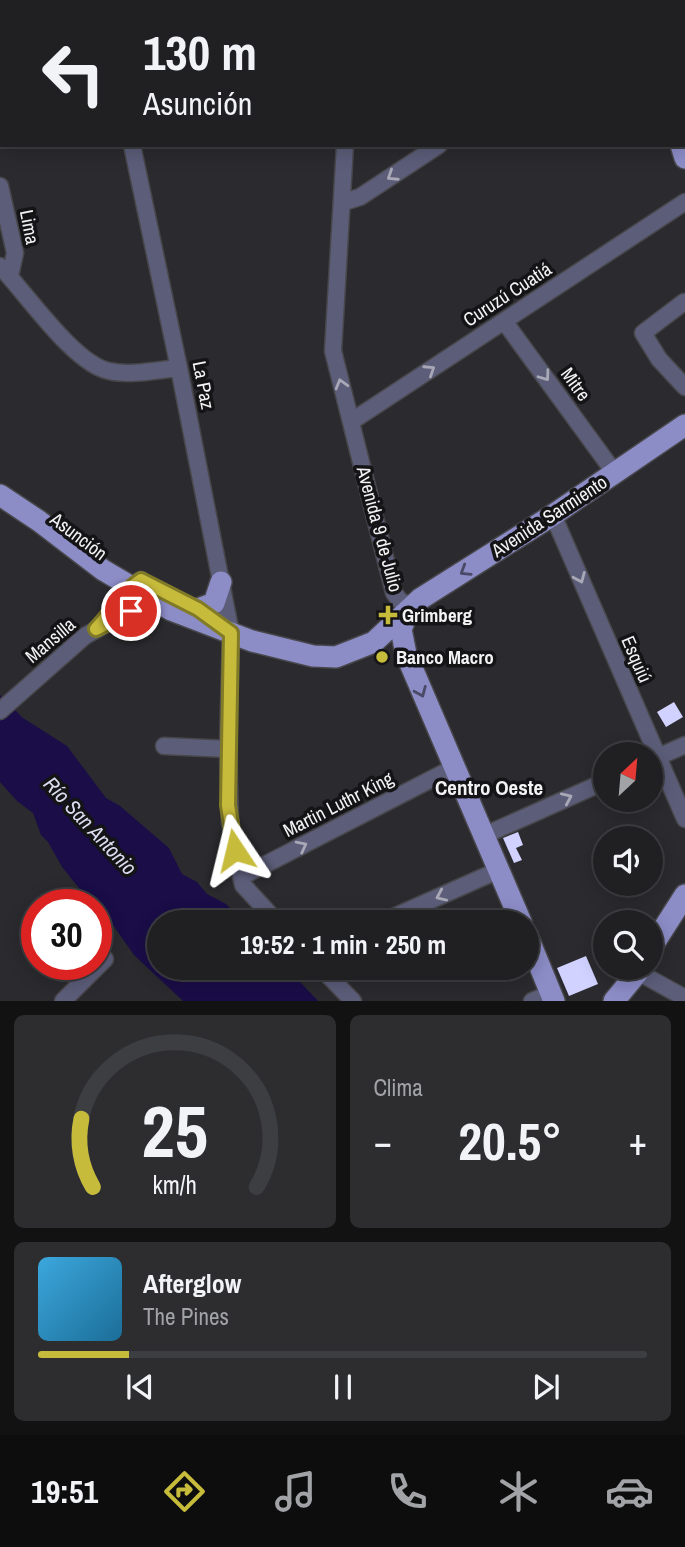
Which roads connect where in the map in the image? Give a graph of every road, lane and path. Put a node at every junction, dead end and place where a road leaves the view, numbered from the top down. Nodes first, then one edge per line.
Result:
1 (132, 147) edge
2 (345, 147) edge
3 (436, 147) edge
4 (0, 186) edge
5 (344, 202) junction
6 (685, 202) edge
7 (5, 271) edge
8 (684, 302) edge
9 (504, 321) junction
10 (179, 368) junction
11 (685, 387) edge
12 (352, 421) junction
13 (685, 425) edge
14 (614, 472) junction
15 (0, 481) edge
16 (0, 495) edge
17 (553, 515) junction
18 (221, 582) junction
19 (142, 588) junction
20 (412, 605) junction
21 (198, 609) junction
22 (231, 633) junction
23 (374, 642) junction
24 (406, 654) junction
25 (0, 711) edge
26 (647, 742) edge
27 (685, 745) edge
28 (164, 746) dead end
29 (228, 749) junction
30 (663, 755) edge
31 (453, 768) junction
32 (663, 776) edge
33 (593, 786) edge
34 (685, 819) edge
35 (485, 835) junction
36 (499, 870) junction
37 (241, 877) junction
38 (685, 895) edge
39 (266, 910) edge
40 (409, 910) edge
41 (516, 910) edge
42 (663, 929) edge
43 (539, 975) edge
44 (84, 980) edge
45 (333, 980) edge
46 (631, 980) edge
47 (634, 980) edge
48 (652, 980) edge
49 (546, 998) edge
50 (685, 998) edge
51 (63, 1001) edge
52 (353, 1001) edge
53 (614, 1001) edge
54 (625, 1001) edge

1 - 10 street, La Paz
2 - 5 street, Avenida 9 de Julio
3 -> 5 street
4 - 7 street, Lima
12 -> 5 street, Avenida 9 de Julio
6 - 9 street, Curuzú Cuatiá
7 - 10 street
8 - 11 street
12 -> 9 street, Curuzú Cuatiá
9 -> 14 street, Mitre
10 - 18 street, La Paz
12 - 20 street, Avenida 9 de Julio
13 - 14 main road, Avenida Sarmiento
14 - 17 main road, Avenida Sarmiento
15 - 19 main road, Asunción
16 - 19 main road, Asunción
17 -> 20 main road, Avenida Sarmiento
17 -> 26 street, Esquiú
18 - 21 main road
18 - 22 street, La Paz
19 - 21 main road, Asunción
19 - 22 main road, Asunción
19 - 25 street, Mansilla
20 - 23 main road, Asunción
20 - 24 main road, Avenida 9 de Julio
21 - 22 main road, Asunción
22 - 23 main road, Asunción
22 - 29 street, La Paz
23 - 24 main road
24 -> 31 main road, Avenida 9 de Julio
27 - 30 street
28 - 29 street
29 - 37 street, La Paz
31 - 35 main road, Avenida 9 de Julio
37 -> 31 street, Martin Luthr King
32 - 34 street, Esquiú
35 -> 33 street
35 - 36 main road, Avenida 9 de Julio
36 -> 40 street
36 - 41 main road, Avenida 9 de Julio
37 - 39 street
38 - 42 main road
43 - 49 main road
44 - 51 street
45 - 52 street
46 - 53 main road
47 - 54 main road
48 - 50 street

